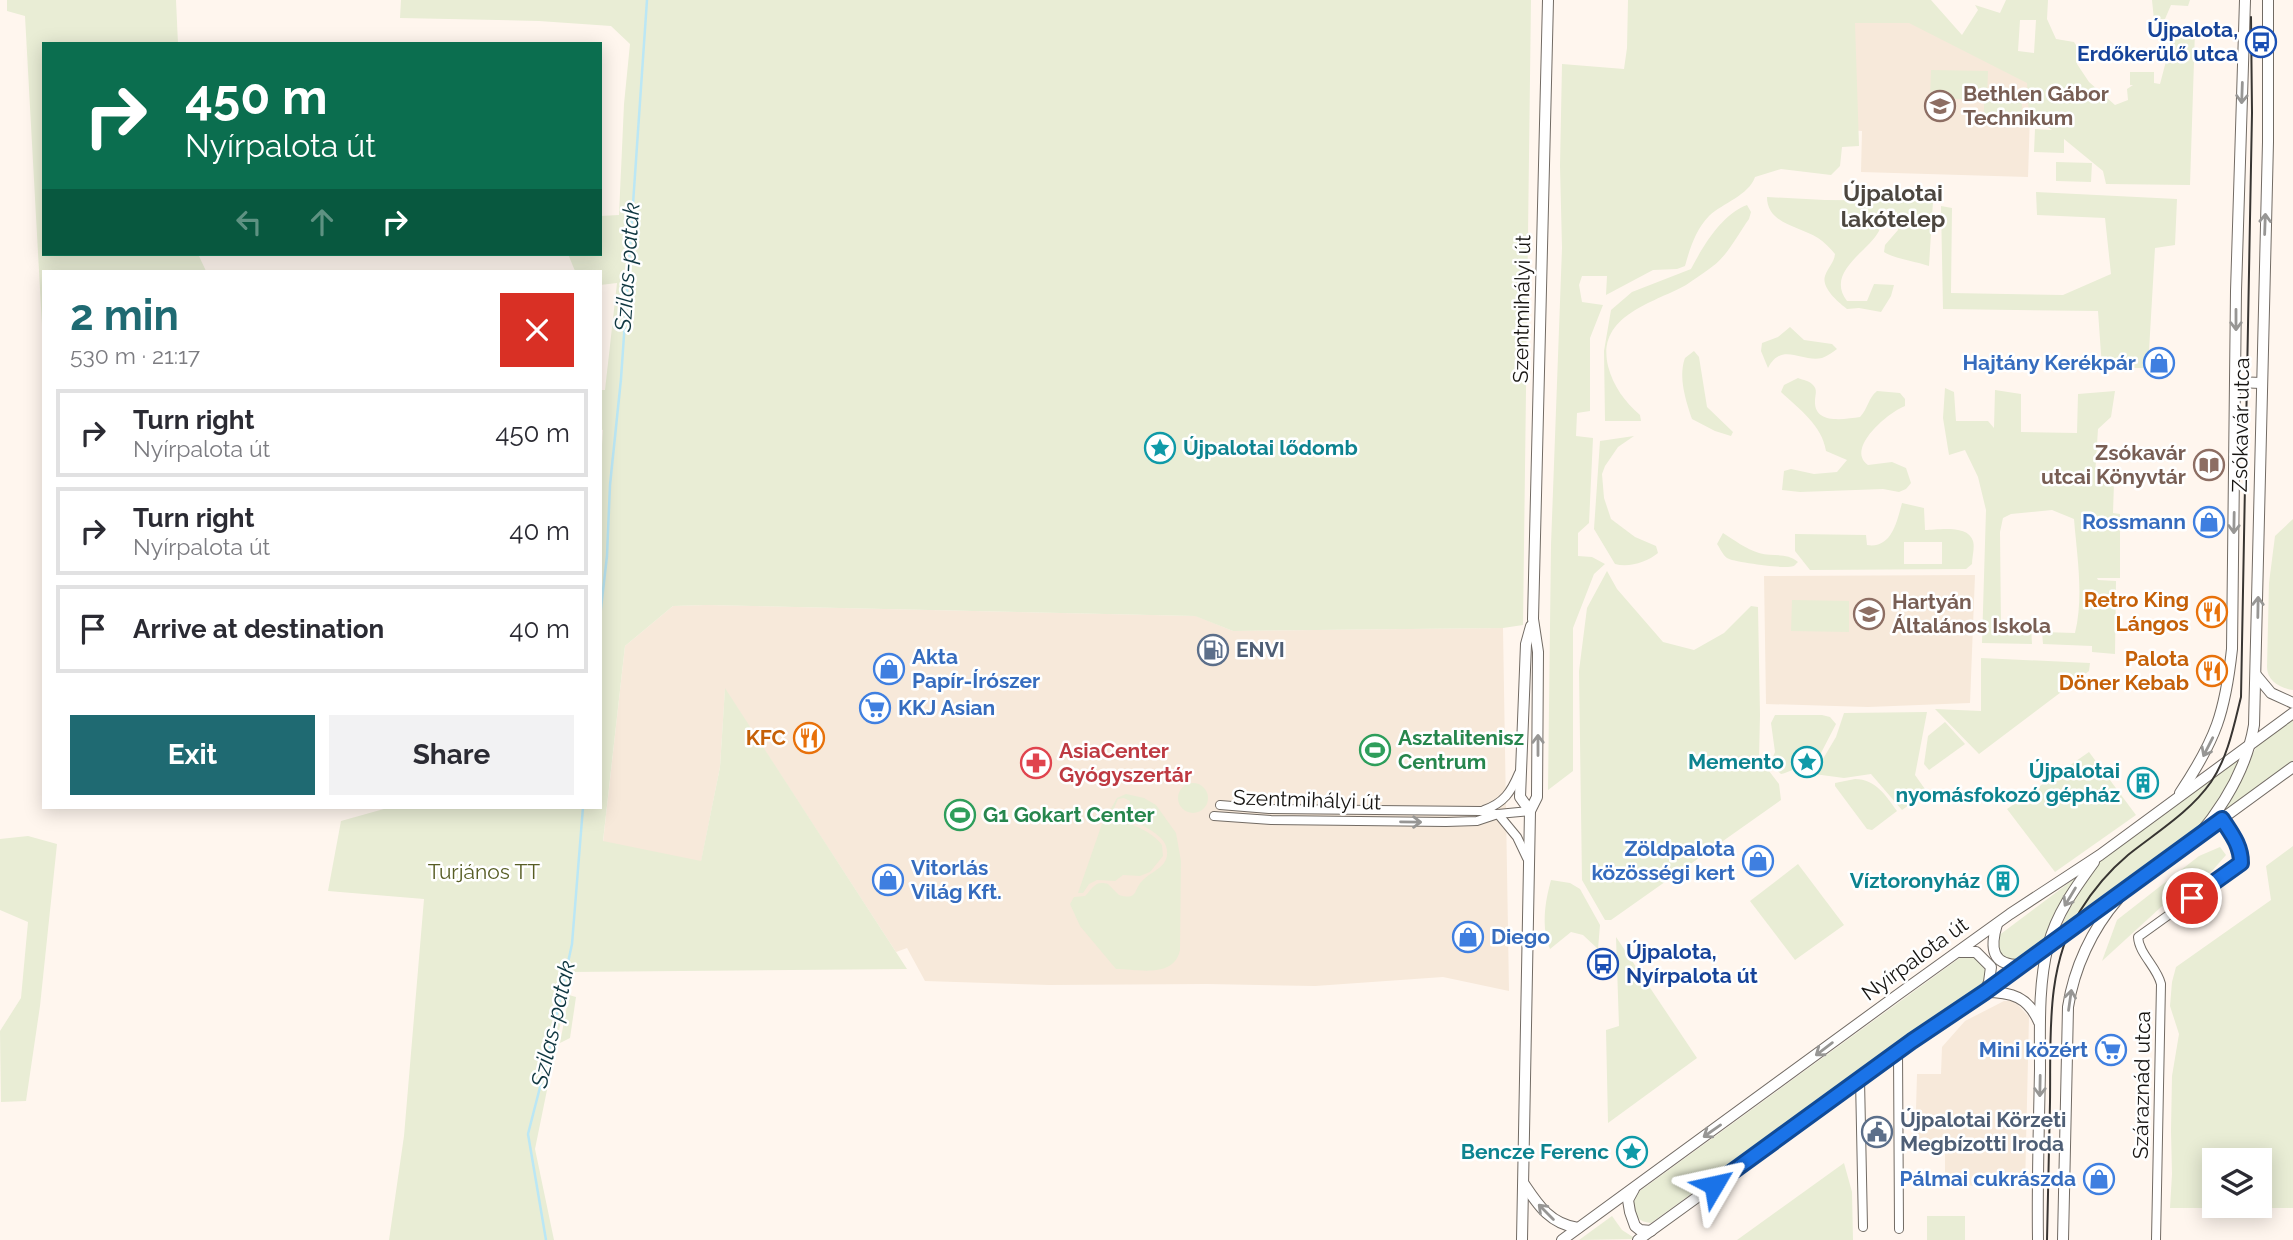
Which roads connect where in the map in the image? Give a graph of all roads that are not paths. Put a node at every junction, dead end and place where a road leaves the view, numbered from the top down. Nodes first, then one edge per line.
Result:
1 (1548, 0) edge
2 (2245, 0) edge
3 (2268, 0) edge
4 (2237, 382) junction
5 (2262, 383) junction
6 (1533, 620) junction
7 (2256, 675) junction
8 (2293, 703) edge
9 (2293, 713) edge
10 (2251, 743) junction
11 (1521, 767) junction
12 (2293, 767) edge
13 (2175, 801) junction
14 (1220, 805) dead end
15 (1481, 811) junction
16 (1530, 811) junction
17 (1498, 814) junction
18 (1214, 816) dead end
19 (2222, 819) junction
20 (2230, 831) joint
21 (2198, 836) junction
22 (2100, 855) junction
23 (1528, 860) junction
24 (2132, 884) junction
25 (1997, 924) junction
26 (2049, 945) junction
27 (1957, 953) junction
28 (2021, 965) junction
29 (1985, 992) junction
30 (2040, 1024) junction
31 (1898, 1051) junction
32 (1860, 1079) junction
33 (1524, 1184) junction
34 (1637, 1184) junction
35 (1863, 1227) dead end
36 (1578, 1228) junction
37 (1899, 1229) dead end
38 (1651, 1231) junction
39 (1522, 1240) edge
40 (1562, 1240) edge
41 (1639, 1240) edge
42 (2038, 1240) edge
43 (2063, 1240) edge
44 (2156, 1240) edge

1 - 6 main road, Szentmihályi út
2 -> 4 main road, Zsókavár utca
5 -> 3 main road, Zsókavár utca
4 - 5 main road
4 -> 13 main road, Zsókavár utca
7 -> 5 main road, Zsókavár utca
6 - 11 main road, Szentmihályi út
16 -> 6 main road, Szentmihályi út
7 - 8 main road
7 - 10 main road, Zsókavár utca
9 - 10 main road, Nyírpalota út
10 - 13 main road, Nyírpalota út
10 - 21 main road, Zsókavár utca
11 - 15 street
11 - 16 main road, Szentmihályi út
12 - 19 main road
13 - 22 main road, Nyírpalota út
14 - 15 street, Szentmihályi út
15 - 17 street, Szentmihályi út
16 - 17 street
16 - 23 main road, Szentmihályi út
18 -> 17 street, Szentmihályi út
17 - 23 street
19 - 20 main road
19 - 21 main road
20 - 44 street, Száraznád utca
21 - 24 main road
22 - 25 main road, Nyírpalota út
22 -> 26 main road
23 - 33 main road, Szentmihályi út
24 - 26 main road
43 -> 24 main road
25 - 27 main road, Nyírpalota út
25 - 28 main road
26 - 28 main road
26 - 30 main road
27 - 29 main road
27 -> 34 main road, Nyírpalota út
28 - 29 main road
29 - 30 main road
29 - 31 main road
30 -> 42 main road
31 - 32 main road
31 - 37 street
32 - 35 street
32 - 38 main road
36 -> 33 main road
33 - 39 main road, Szentmihályi út
34 - 36 main road, Nyírpalota út
34 - 38 main road
36 - 40 main road, Nyírpalota út
38 - 41 main road

